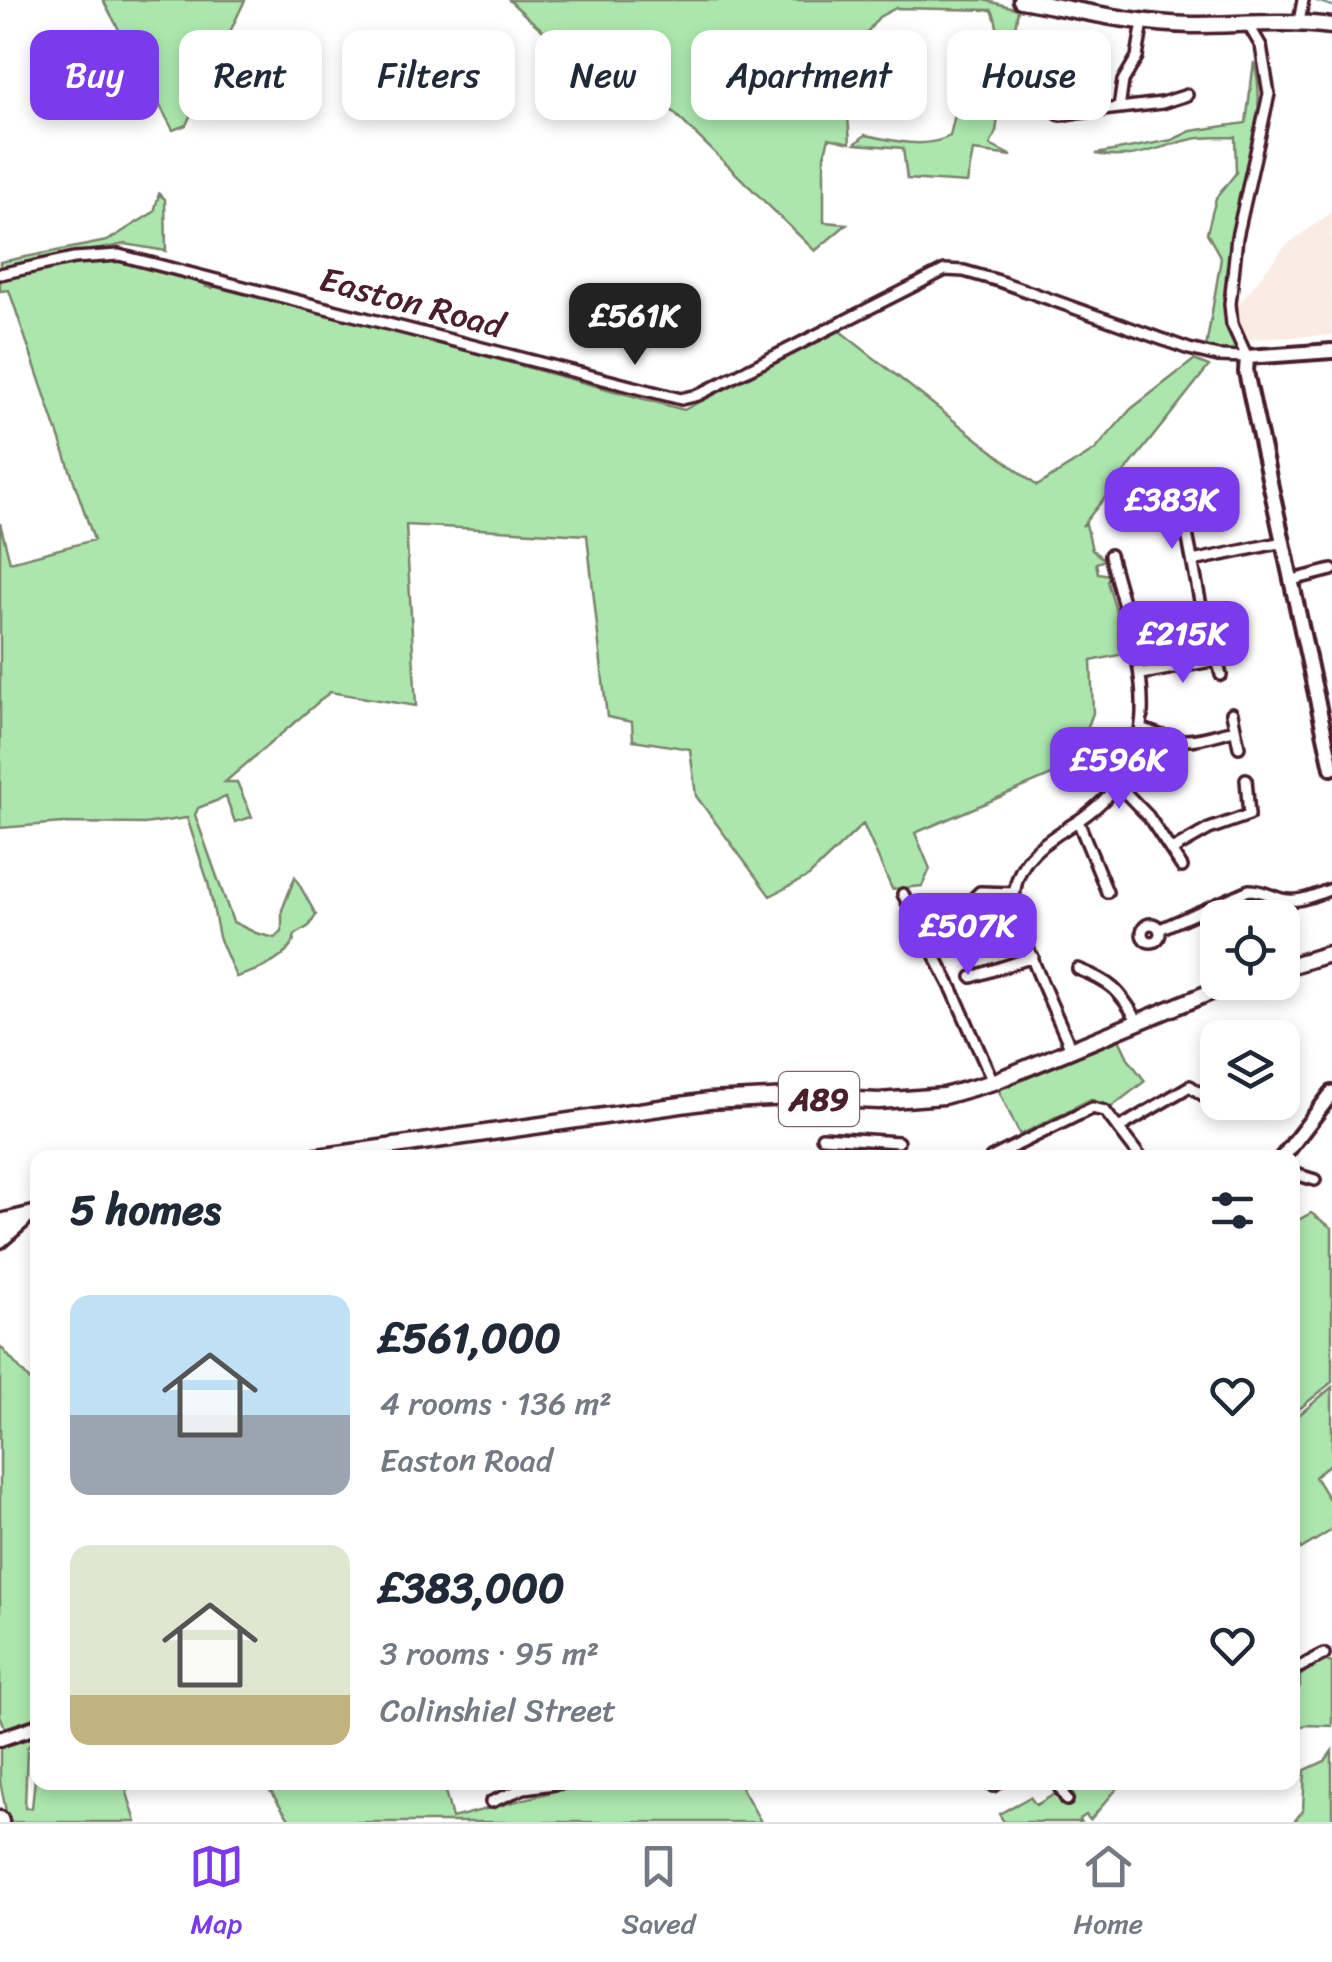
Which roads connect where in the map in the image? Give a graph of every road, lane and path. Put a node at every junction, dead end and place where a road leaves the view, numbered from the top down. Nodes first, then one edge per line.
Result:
1 (1022, 0) edge
2 (1288, 0) edge
3 (1302, 2) edge
4 (1143, 22) junction
5 (1248, 22) junction
6 (1298, 22) junction
7 (1332, 26) edge
8 (1187, 96) dead end
9 (1119, 108) junction
10 (1111, 109) edge
11 (0, 274) edge
12 (1332, 351) edge
13 (1247, 357) junction
14 (1178, 486) dead end
15 (1283, 542) junction
16 (1110, 556) dead end
17 (1193, 562) junction
18 (1332, 570) edge
19 (1292, 580) junction
20 (1202, 611) dead end
21 (1213, 643) dead end
22 (1217, 660) junction
23 (1142, 674) junction
24 (1221, 675) dead end
25 (1232, 713) dead end
26 (1142, 729) junction
27 (1234, 730) junction
28 (1239, 748) dead end
29 (1332, 764) edge
30 (1246, 780) dead end
31 (1118, 785) junction
32 (1078, 821) junction
33 (1172, 850) junction
34 (1182, 868) dead end
35 (1332, 888) edge
36 (1107, 892) dead end
37 (1014, 893) junction
38 (902, 894) dead end
39 (950, 912) dead end
40 (1160, 929) dead end
41 (1332, 954) edge
42 (1034, 957) junction
43 (1300, 963) edge
44 (1078, 969) dead end
45 (972, 977) dead end
46 (1200, 996) edge
47 (1137, 1020) junction
48 (1070, 1048) junction
49 (993, 1082) junction
50 (1200, 1091) edge
51 (1332, 1093) edge
52 (1118, 1128) junction
53 (822, 1136) dead end
54 (898, 1142) dead end
55 (366, 1150) edge
56 (1008, 1150) edge
57 (1134, 1150) edge
58 (1288, 1150) edge
59 (1300, 1175) edge
60 (1315, 1180) dead end
61 (30, 1214) edge
62 (30, 1216) edge
63 (0, 1222) edge
64 (0, 1240) edge
65 (1324, 1654) dead end
66 (1300, 1668) edge
67 (30, 1729) edge
68 (4, 1738) edge
69 (519, 1790) edge
70 (1061, 1790) edge
71 (1067, 1800) dead end
72 (491, 1802) dead end

1 - 4 main road
2 - 3 street
3 - 6 street
4 - 5 main road
4 - 9 street
5 - 6 main road
5 - 13 street
6 - 7 main road
8 - 9 street
9 - 10 street
11 - 13 street, Easton Road
12 - 13 street
13 - 15 street
14 - 17 street
15 - 17 street
15 - 19 street
16 - 23 street
17 - 20 street
18 - 19 street
19 - 29 street
21 - 22 street
22 - 23 street
22 - 24 street
23 - 26 street
25 - 27 street
26 - 27 street
26 - 31 street
27 - 28 street
30 - 33 street
31 - 32 street
31 - 33 street
32 - 36 street
32 - 37 street
33 - 34 street
35 - 40 street
37 - 39 street
37 - 42 street
38 - 49 street
41 - 43 main road
42 - 45 street
42 - 48 street
44 - 47 street
46 - 47 main road, A89
47 - 48 main road, A89
48 - 49 main road, A89
49 - 55 main road, A89
50 - 52 street
51 - 58 street
52 - 56 street
52 - 57 street
53 - 54 street
59 - 60 street
61 - 63 main road
62 - 64 main road
65 - 66 street
67 - 68 street
69 - 72 street
70 - 71 street

